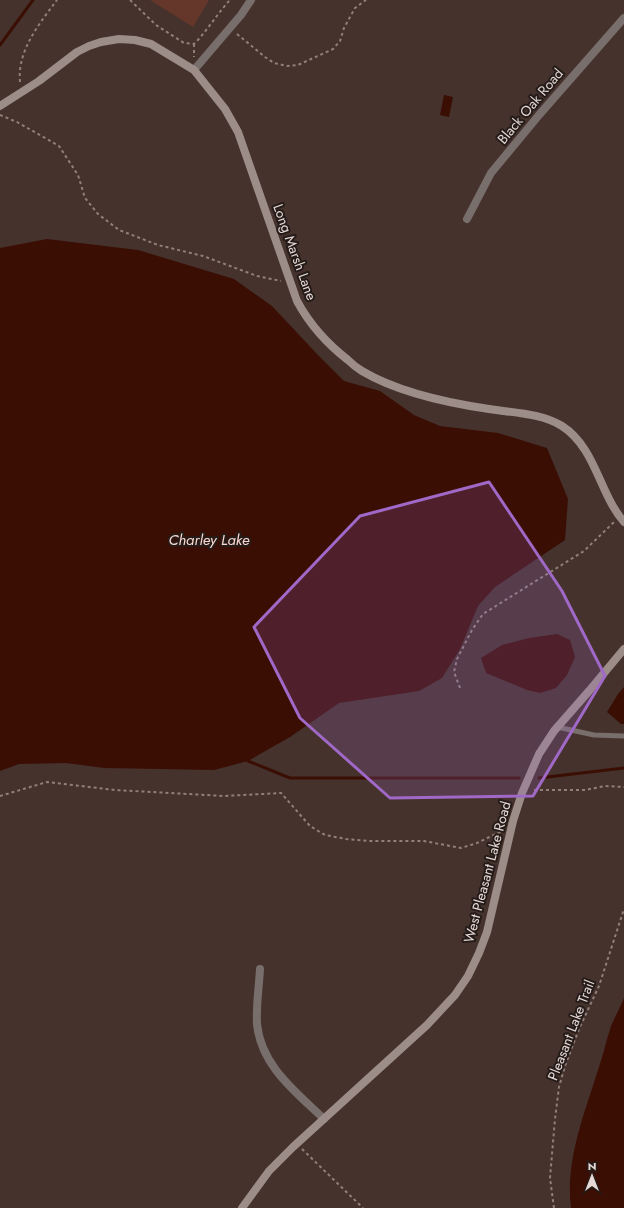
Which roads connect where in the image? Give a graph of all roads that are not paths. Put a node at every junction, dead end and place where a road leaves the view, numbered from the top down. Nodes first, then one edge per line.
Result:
1 (251, 0) edge
2 (624, 18) edge
3 (194, 70) junction
4 (0, 106) edge
5 (467, 219) dead end
6 (622, 519) edge
7 (624, 649) edge
8 (557, 727) junction
9 (624, 736) edge
10 (260, 968) dead end
11 (324, 1119) junction
12 (242, 1208) edge

1 - 3 street
2 - 5 street, Black Oak Road
3 - 4 street
3 - 6 street, Long Marsh Lane
7 - 8 street, West Pleasant Lake Road
8 - 9 lane
8 - 11 street, West Pleasant Lake Road
10 - 11 street
11 - 12 street, West Pleasant Lake Road

